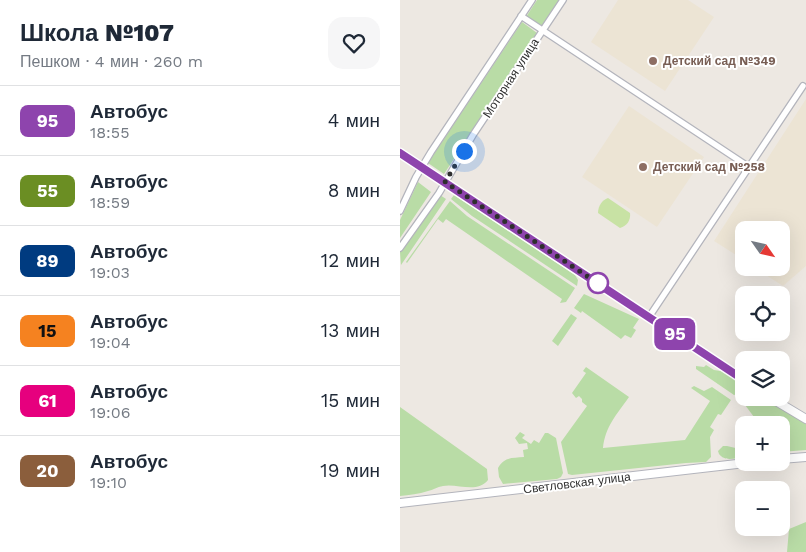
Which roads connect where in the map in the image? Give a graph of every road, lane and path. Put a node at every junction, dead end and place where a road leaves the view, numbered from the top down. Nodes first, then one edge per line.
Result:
1 (532, 0) edge
2 (563, 0) edge
3 (521, 16) junction
4 (543, 30) junction
5 (803, 86) dead end
6 (400, 153) edge
7 (749, 167) junction
8 (422, 168) junction
9 (445, 182) junction
10 (400, 210) edge
11 (400, 248) edge
12 (649, 317) junction
13 (735, 374) edge
14 (785, 406) edge
15 (806, 418) edge
16 (806, 456) edge
17 (790, 458) edge
18 (735, 464) edge
19 (400, 502) edge

1 - 3 street, Моторная улица
2 - 4 street, Моторная улица
3 - 4 street
3 - 8 street, Моторная улица
4 - 7 street
4 - 9 street, Моторная улица
5 - 7 street
6 - 8 main road
7 - 12 street
8 - 9 main road
8 - 10 street, Моторная улица
9 - 11 street, Моторная улица
9 - 12 main road
12 - 13 main road
14 - 15 main road
16 - 17 main road
18 - 19 main road, Светловская улица

